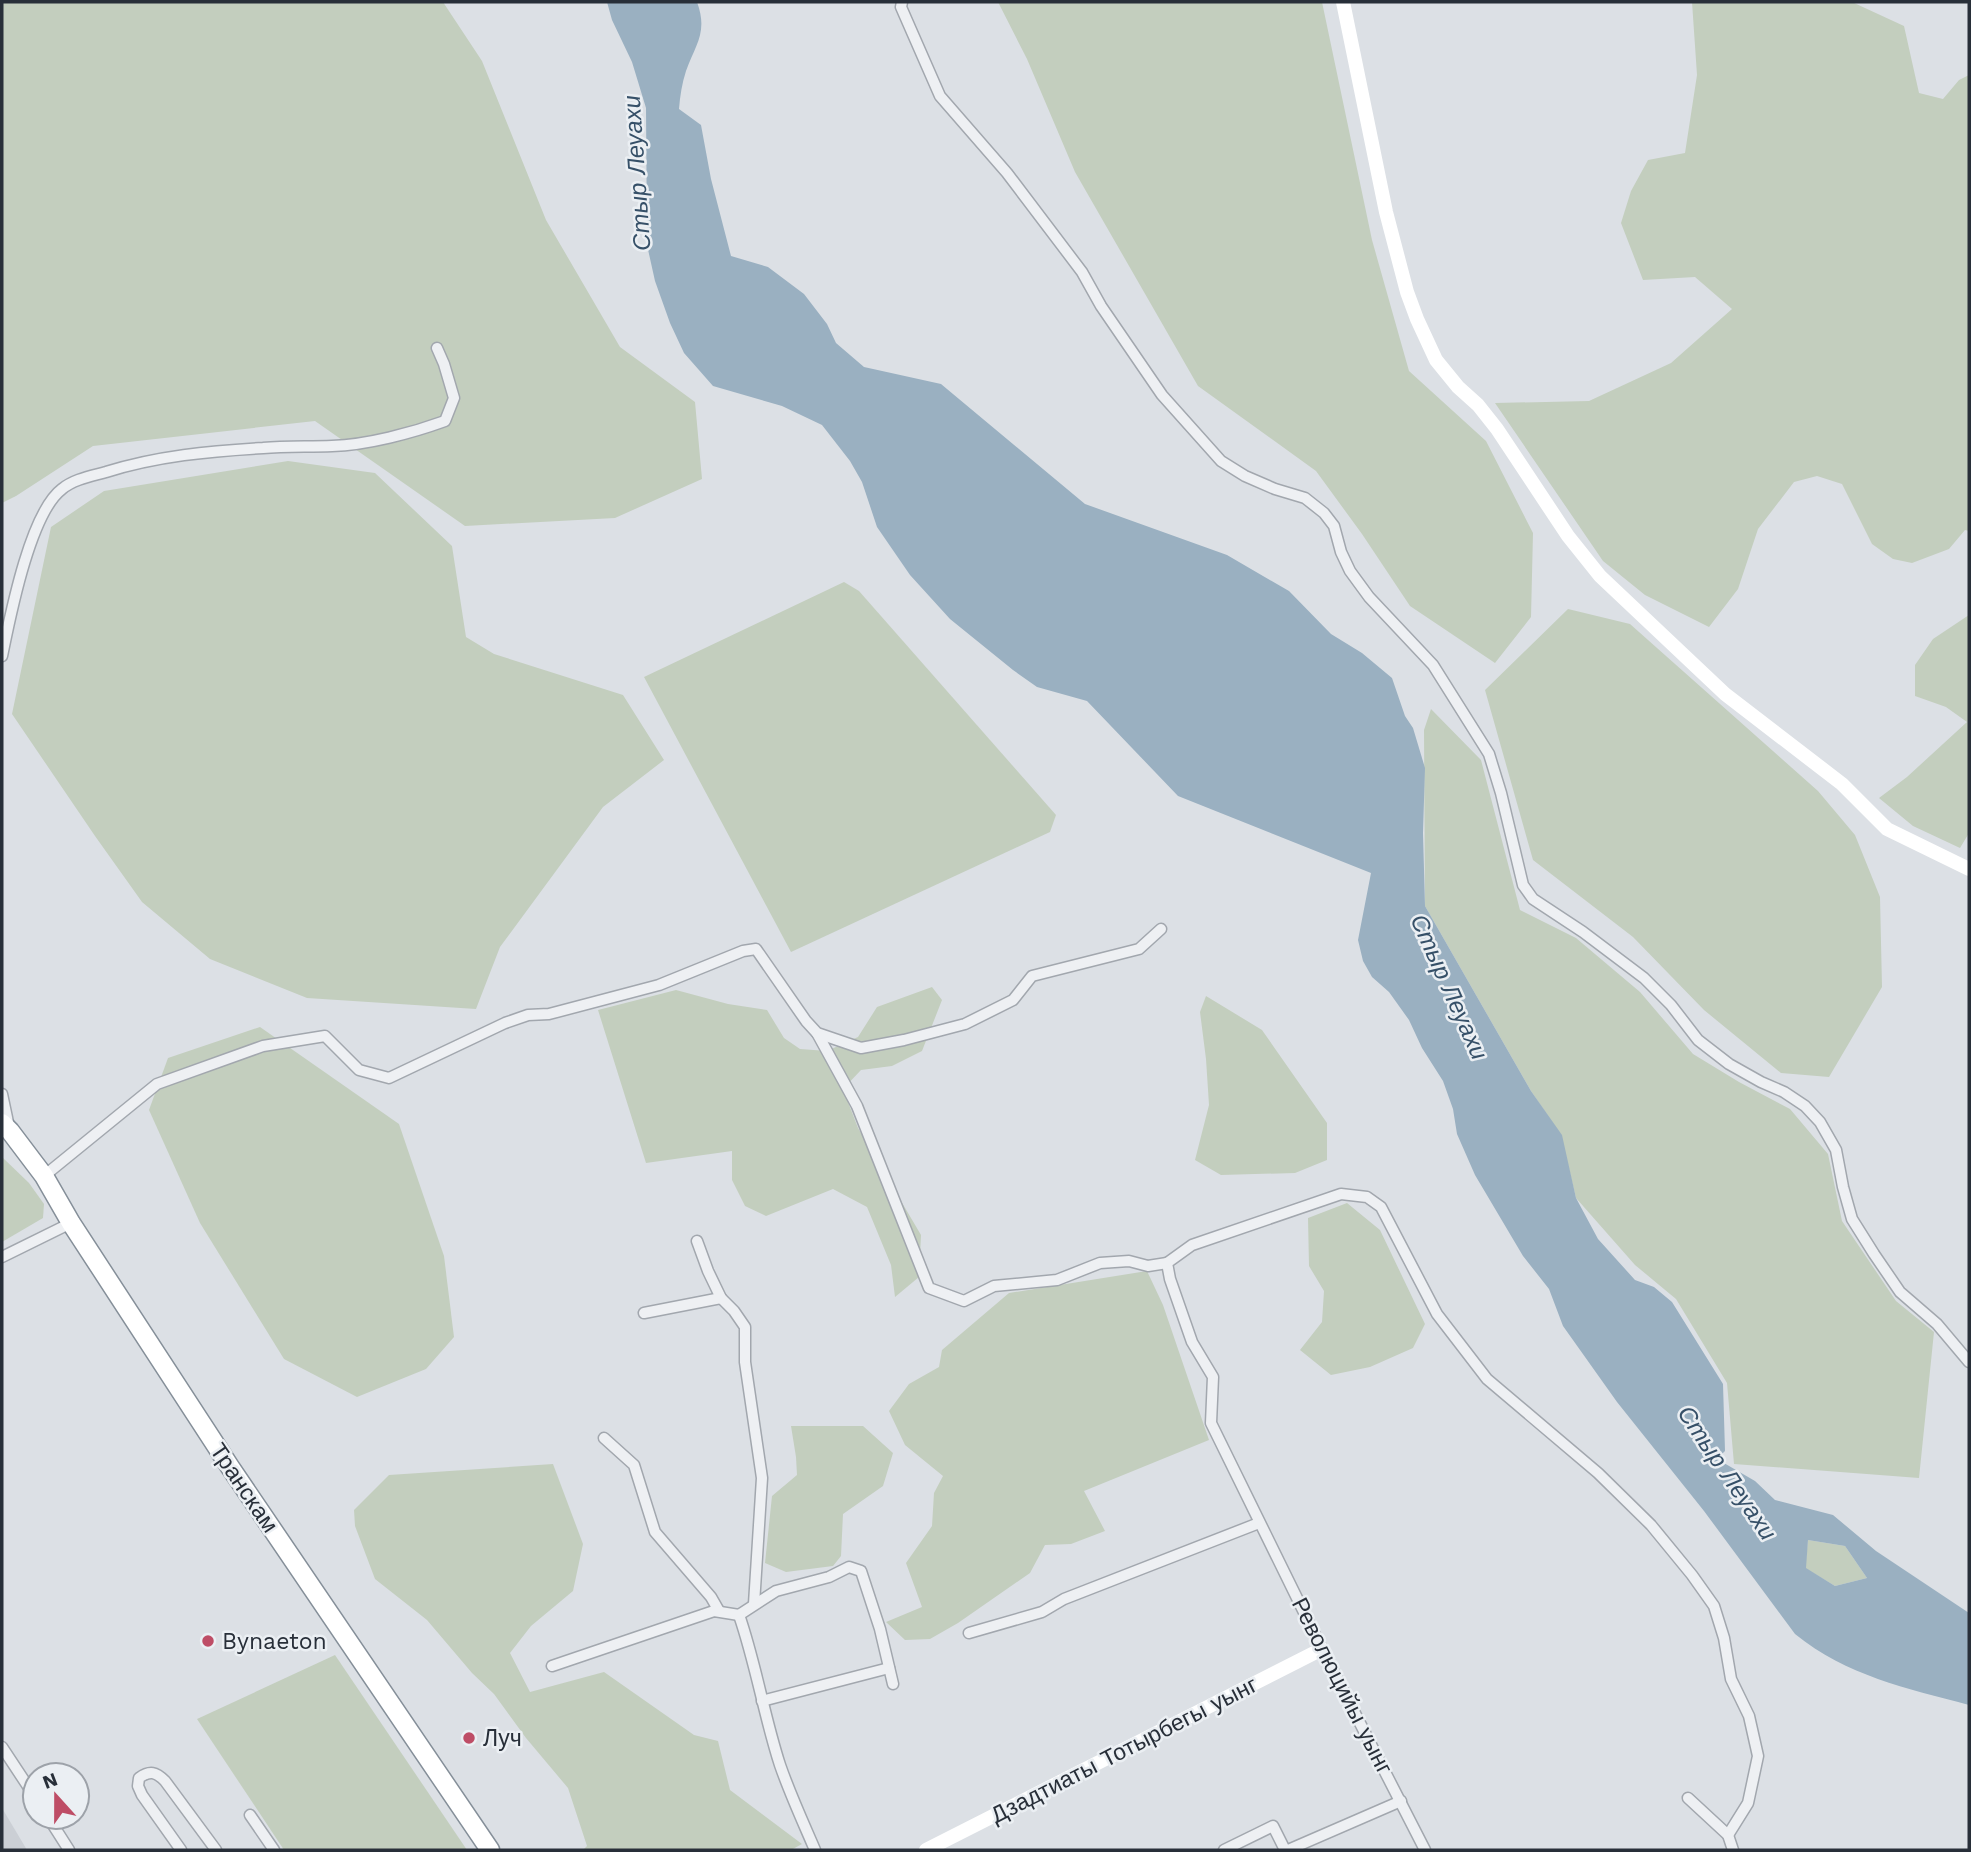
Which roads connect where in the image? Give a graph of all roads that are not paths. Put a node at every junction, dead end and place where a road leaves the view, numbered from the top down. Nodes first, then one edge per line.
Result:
1 (902, 2) edge
2 (1343, 2) edge
3 (437, 348) dead end
4 (2, 656) edge
5 (1969, 869) edge
6 (1161, 929) dead end
7 (817, 1033) junction
8 (2, 1094) edge
9 (6, 1127) edge
10 (44, 1175) junction
11 (71, 1223) junction
12 (697, 1241) dead end
13 (2, 1257) edge
14 (1167, 1263) junction
15 (722, 1298) junction
16 (644, 1313) dead end
17 (1969, 1362) edge
18 (604, 1438) dead end
19 (1259, 1522) junction
20 (754, 1604) junction
21 (719, 1611) junction
22 (739, 1615) junction
23 (969, 1633) dead end
24 (1322, 1649) junction
25 (552, 1666) dead end
26 (889, 1668) junction
27 (892, 1684) dead end
28 (762, 1701) junction
29 (2, 1747) edge
30 (21, 1776) edge
31 (1688, 1798) dead end
32 (1401, 1801) junction
33 (250, 1815) dead end
34 (57, 1831) edge
35 (1728, 1835) junction
36 (69, 1850) edge
37 (181, 1850) edge
38 (216, 1850) edge
39 (274, 1850) edge
40 (490, 1850) edge
41 (815, 1850) edge
42 (926, 1850) edge
43 (1224, 1850) edge
44 (1287, 1850) edge
45 (1425, 1850) edge
46 (1733, 1850) edge

1 - 17 street
2 - 5 main road
3 - 4 street
6 - 7 street
7 - 10 street
7 - 14 street
8 - 9 street
9 - 10 highway, Транскам
10 - 11 highway, Транскам
11 - 13 street
11 - 40 highway, Транскам
12 - 15 street
14 - 19 street, Революцийы уынг
14 - 35 street
15 - 16 street
15 - 20 street
18 - 21 street
19 - 23 street
19 - 24 street, Революцийы уынг
20 - 22 street
20 - 26 street
21 - 22 street
21 - 25 street
22 - 28 street
24 - 32 street, Революцийы уынг
24 - 42 main road, Дзадтиаты Тотырбегы уынг
26 - 27 street
26 - 28 street
28 - 41 street
29 - 30 street
31 - 35 street
32 - 44 street
32 - 45 street, Революцийы уынг
33 - 39 street
34 - 36 street
35 - 46 street
37 - 38 street
43 - 44 street

